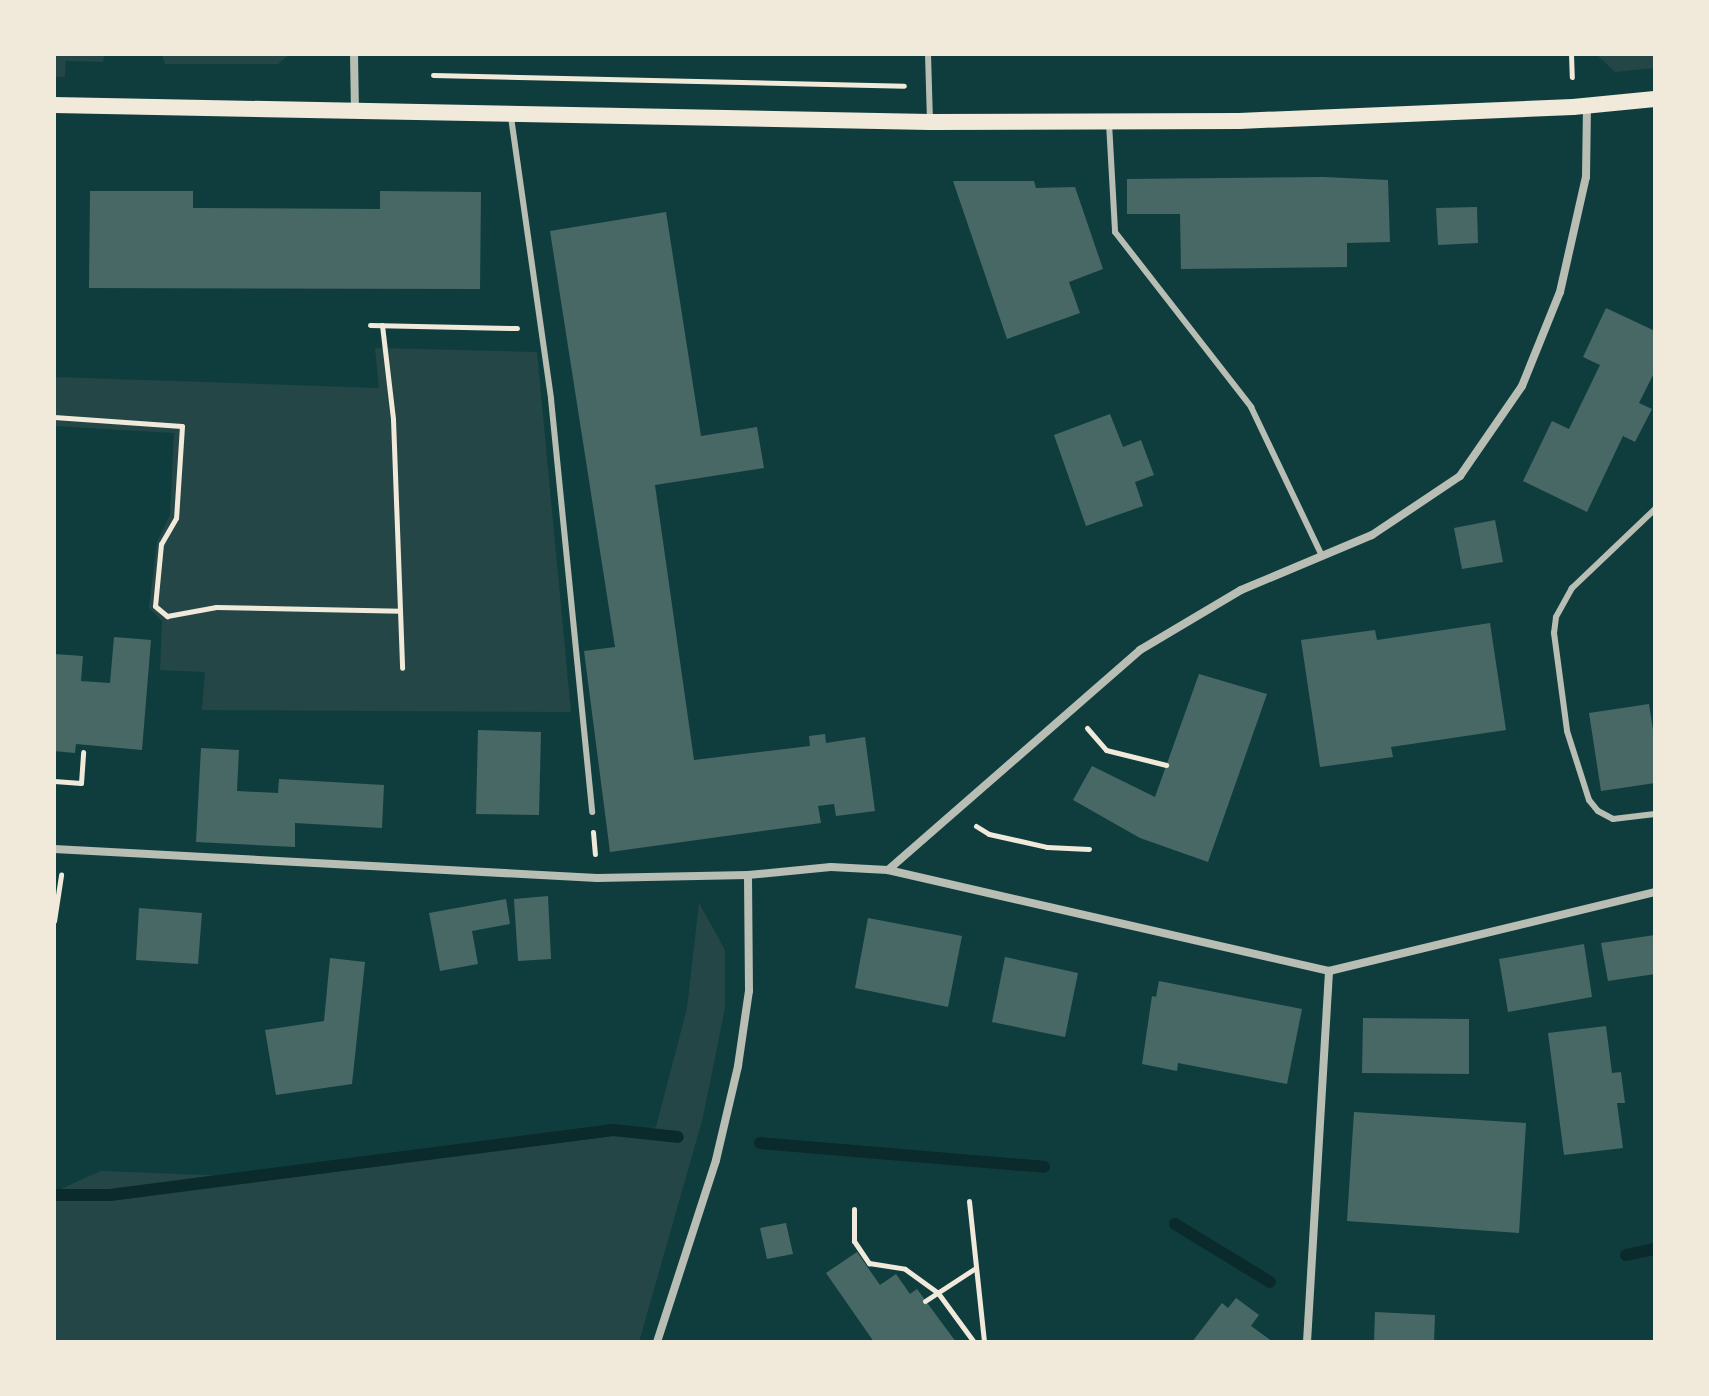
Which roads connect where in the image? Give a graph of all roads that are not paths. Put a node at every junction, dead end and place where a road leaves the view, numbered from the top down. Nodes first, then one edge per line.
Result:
1 (354, 54) edge
2 (928, 54) edge
3 (1655, 99) edge
4 (54, 105) edge
5 (1587, 106) junction
6 (355, 109) junction
7 (510, 113) junction
8 (1109, 121) junction
9 (930, 122) junction
10 (1655, 509) edge
11 (1322, 556) junction
12 (592, 812) road end
13 (1655, 814) edge
14 (54, 849) edge
15 (888, 870) junction
16 (748, 875) junction
17 (1655, 892) edge
18 (1329, 971) junction
19 (657, 1342) edge
20 (1307, 1342) edge

1 - 6 street
2 - 9 lane
3 - 5 main road
4 - 6 main road
5 - 8 main road
5 - 11 street
6 - 7 main road
7 - 9 main road
7 - 12 lane
8 - 9 main road
8 - 11 lane
10 - 13 lane
11 - 15 street
14 - 16 street
15 - 16 street
15 - 18 street
16 - 19 street
17 - 18 street
18 - 20 street

